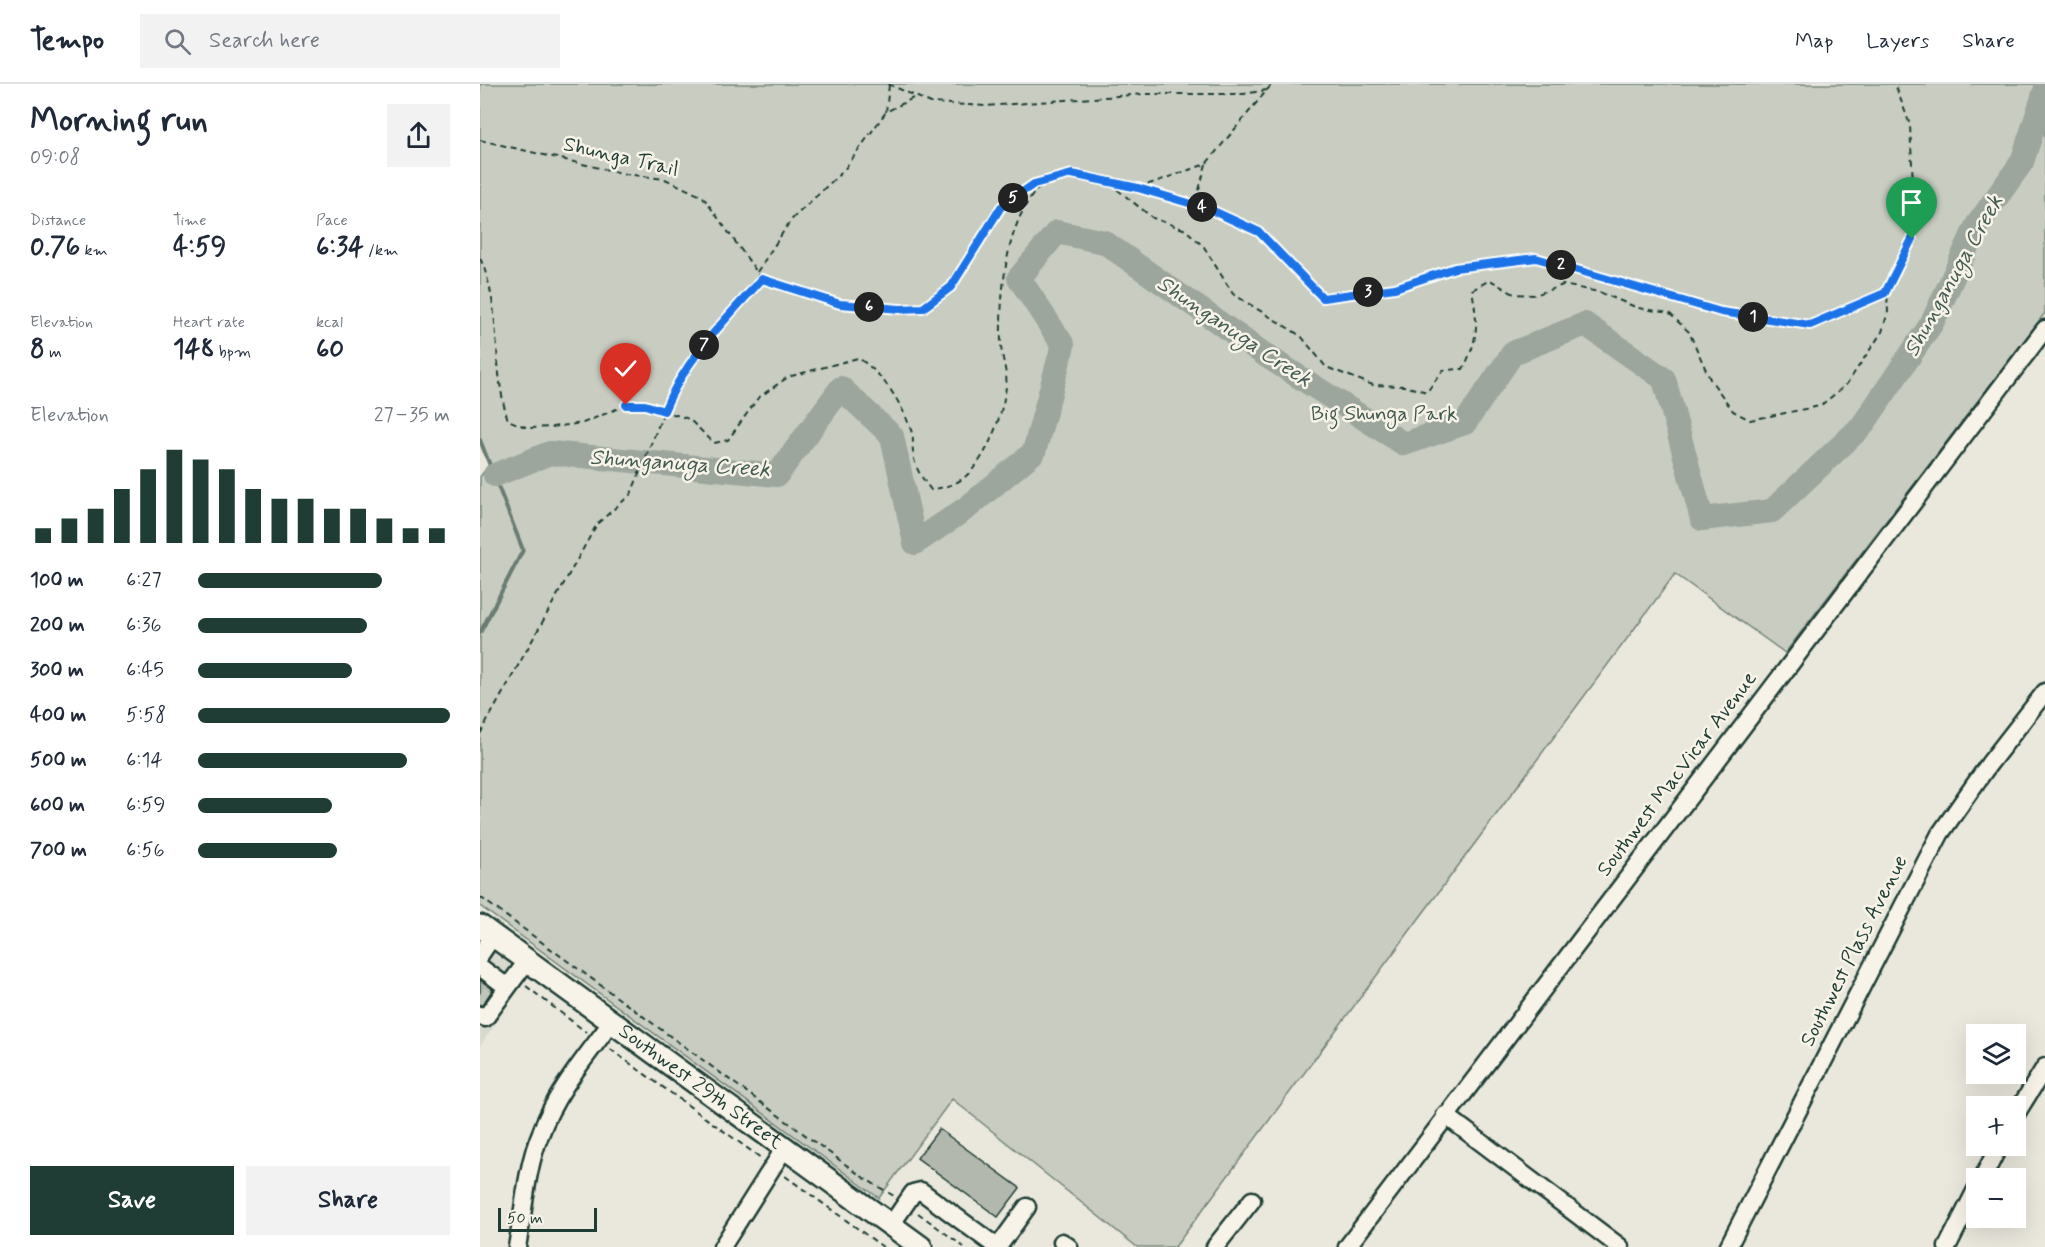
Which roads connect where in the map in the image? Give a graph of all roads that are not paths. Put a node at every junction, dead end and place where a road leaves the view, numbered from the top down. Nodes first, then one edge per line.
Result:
1 (2045, 329) edge
2 (2045, 692) edge
3 (487, 931) edge
4 (480, 954) edge
5 (480, 967) edge
6 (516, 975) junction
7 (480, 1015) edge
8 (611, 1023) junction
9 (2042, 1078) edge
10 (2026, 1100) edge
11 (1445, 1116) junction
12 (784, 1149) junction
13 (1252, 1200) dead end
14 (1027, 1207) dead end
15 (1966, 1210) edge
16 (891, 1225) junction
17 (517, 1247) edge
18 (722, 1247) edge
19 (921, 1247) edge
20 (997, 1247) edge
21 (1215, 1247) edge
22 (1347, 1247) edge
23 (1620, 1247) edge
24 (1728, 1247) edge
25 (1947, 1247) edge

1 - 11 street, Southwest MacVicar Avenue
2 - 24 street, Southwest Plass Avenue
3 - 4 street
3 - 6 main road, Southwest 29th Street
5 - 6 street
6 - 7 street
6 - 8 main road, Southwest 29th Street
8 - 12 main road, Southwest 29th Street
8 - 17 street
9 - 10 street
11 - 22 street, Southwest MacVicar Avenue
11 - 23 street
12 - 16 main road, Southwest 29th Street
12 - 18 street
13 - 21 street
14 - 20 street
15 - 25 street
16 - 19 main road, Southwest 29th Street
16 - 20 street

